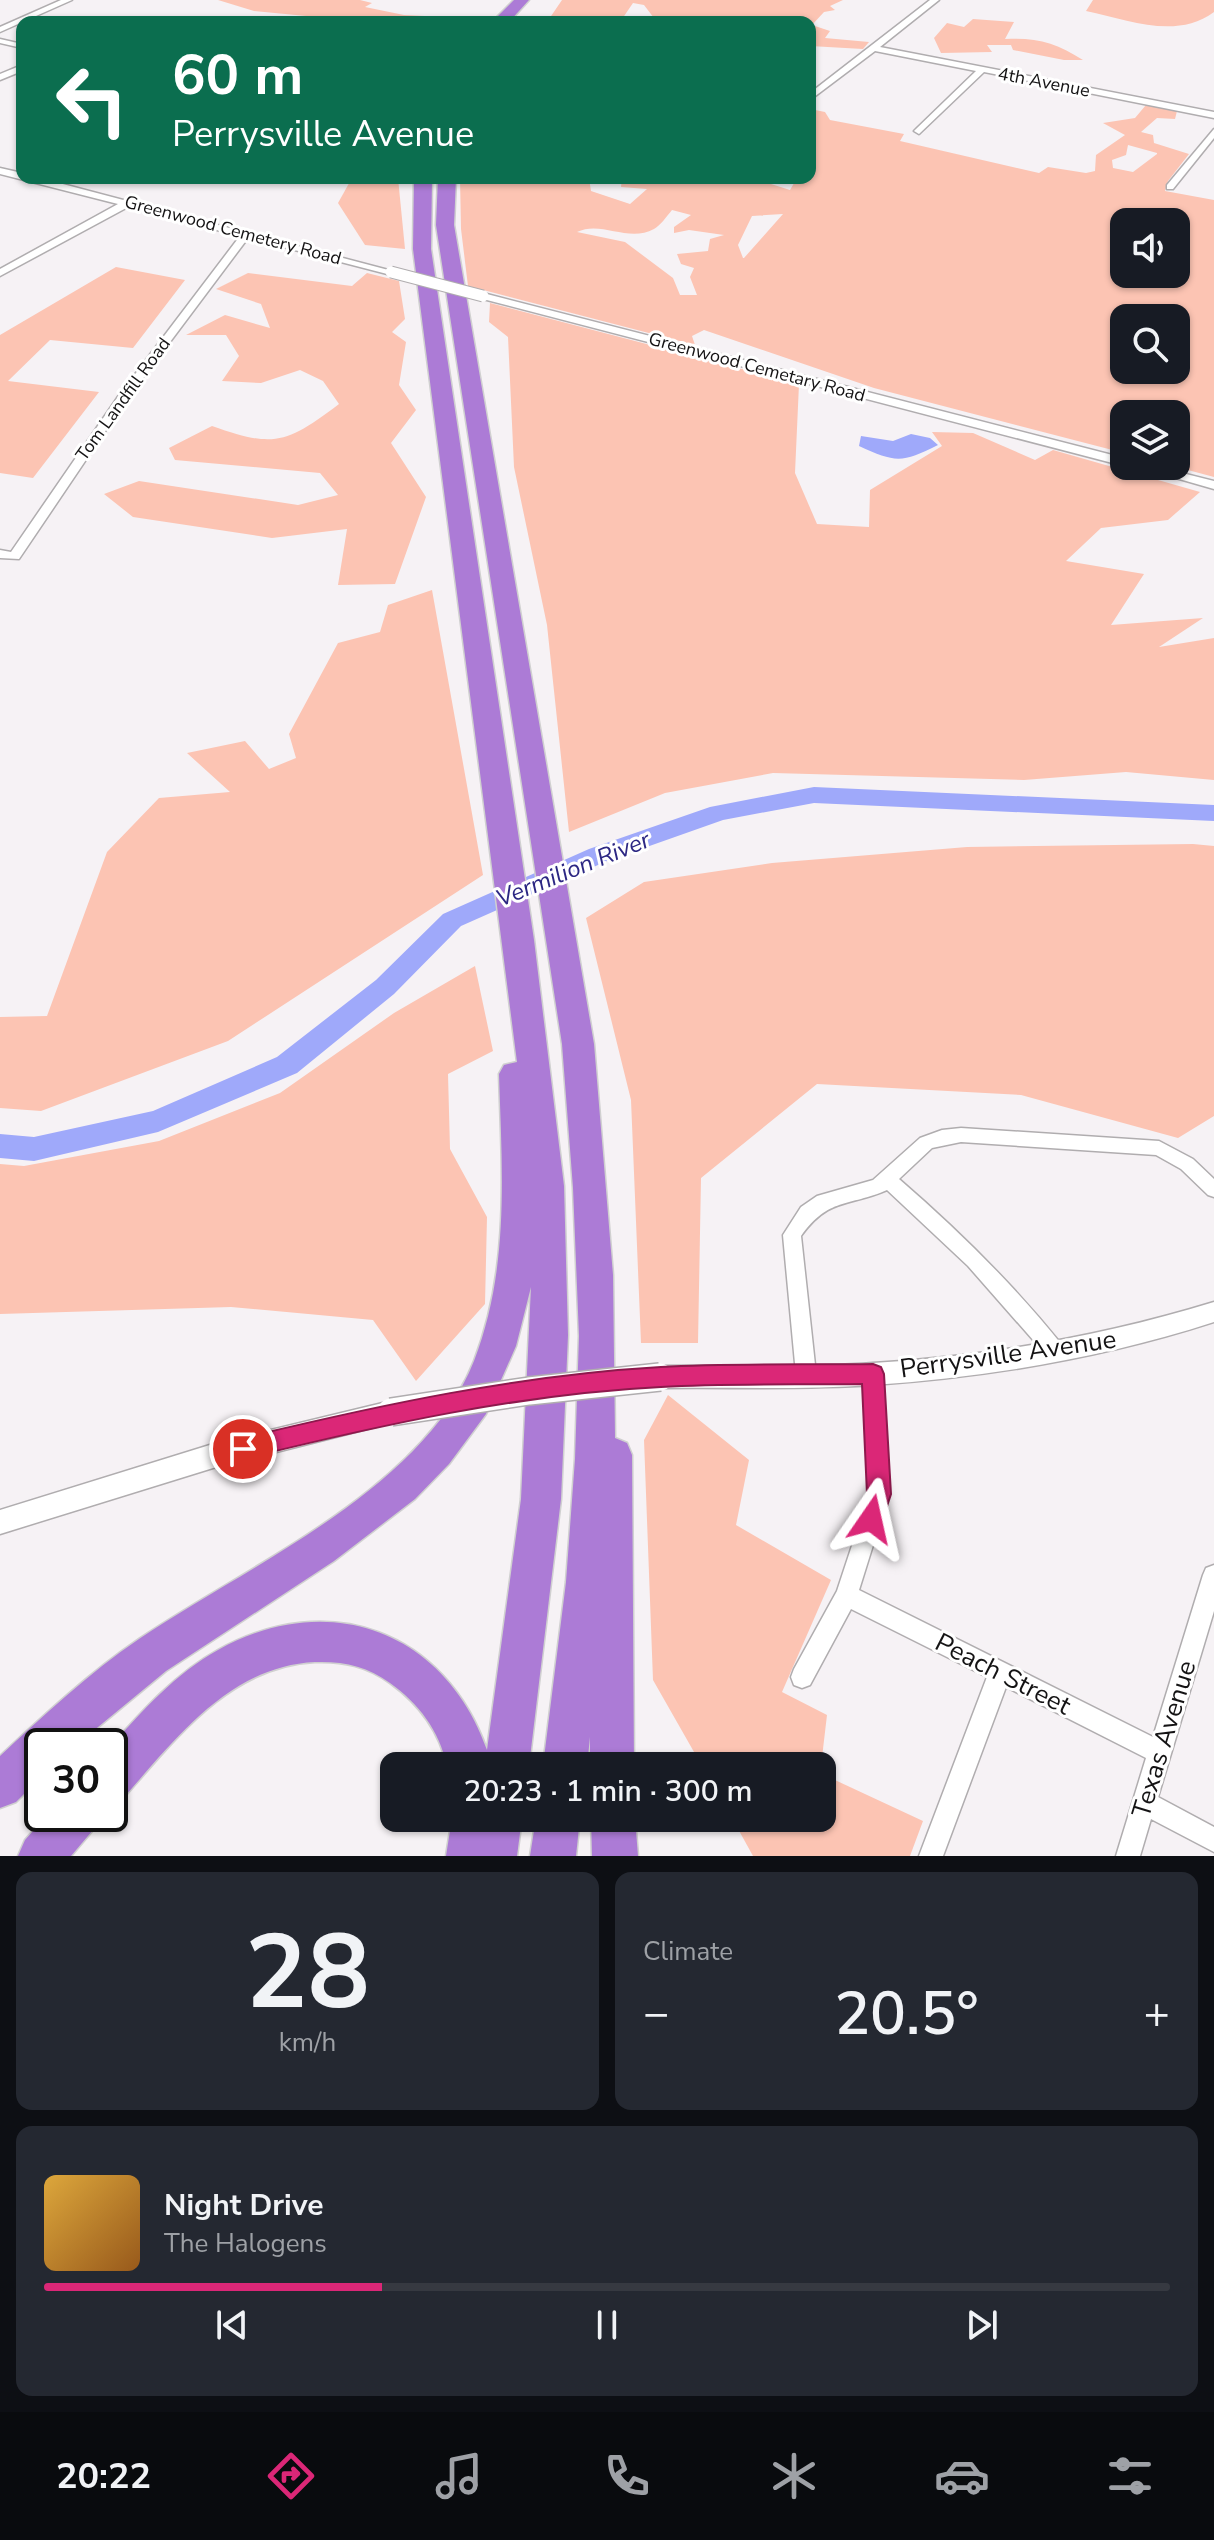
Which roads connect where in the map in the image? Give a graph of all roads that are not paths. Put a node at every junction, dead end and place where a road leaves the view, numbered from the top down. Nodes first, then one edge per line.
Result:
1 (68, 0) edge
2 (935, 0) edge
3 (528, 5) edge
4 (32, 16) edge
5 (510, 16) edge
6 (873, 48) junction
7 (982, 70) junction
8 (816, 92) edge
9 (1214, 115) edge
10 (919, 131) dead end
11 (1214, 132) edge
12 (53, 184) edge
13 (423, 184) edge
14 (447, 184) edge
15 (1170, 187) dead end
16 (127, 203) junction
17 (246, 234) junction
18 (391, 272) joint
19 (0, 273) edge
20 (1110, 458) edge
21 (1190, 479) edge
22 (1214, 485) edge
23 (0, 554) edge
24 (578, 1044) junction
25 (523, 1061) junction
26 (886, 1179) junction
27 (1214, 1190) edge
28 (1214, 1312) edge
29 (1055, 1351) junction
30 (806, 1374) junction
31 (873, 1374) junction
32 (0, 1522) edge
33 (1214, 1575) edge
34 (847, 1595) junction
35 (1000, 1672) junction
36 (802, 1677) dead end
37 (464, 1752) edge
38 (509, 1752) edge
39 (567, 1752) edge
40 (612, 1752) edge
41 (1160, 1753) junction
42 (128, 1760) edge
43 (0, 1786) edge
44 (1144, 1802) junction
45 (62, 1832) edge
46 (472, 1832) edge
47 (498, 1832) edge
48 (556, 1832) edge
49 (614, 1832) edge
50 (1214, 1840) edge
51 (41, 1856) edge
52 (469, 1856) edge
53 (494, 1856) edge
54 (553, 1856) edge
55 (615, 1856) edge
56 (931, 1856) edge
57 (1128, 1856) edge

1 - 4 street
2 - 6 street
3 - 5 highway
6 - 7 street, 4th Avenue
6 - 8 street
7 - 9 street, 4th Avenue
7 - 10 street
11 - 15 street
12 - 16 street, Greenwood Cemetery Road
13 - 25 highway
14 - 24 highway
16 - 17 street, Greenwood Cemetery Road
16 - 19 street
17 - 18 street, Greenwood Cemetery Road
17 - 23 street, Tom Landfill Road
18 - 20 street, Greenwood Cemetary Road, bridge
21 - 22 street
24 - 39 highway
24 - 40 highway
25 - 38 highway
25 - 43 highway
26 - 27 street
26 - 29 street
26 - 30 street
28 - 29 street, Perrysville Avenue
29 - 31 street, Perrysville Avenue
30 - 31 street, Perrysville Avenue
30 - 32 street, Perrysville Avenue, bridge
31 - 34 street
33 - 41 street, Texas Avenue
34 - 35 street, Peach Street
34 - 36 street
35 - 41 street, Peach Street
35 - 56 street
37 - 42 highway
41 - 44 street, Texas Avenue
44 - 50 street
44 - 57 street, Texas Avenue
45 - 51 highway
46 - 52 highway
47 - 53 highway
48 - 54 highway
49 - 55 highway

